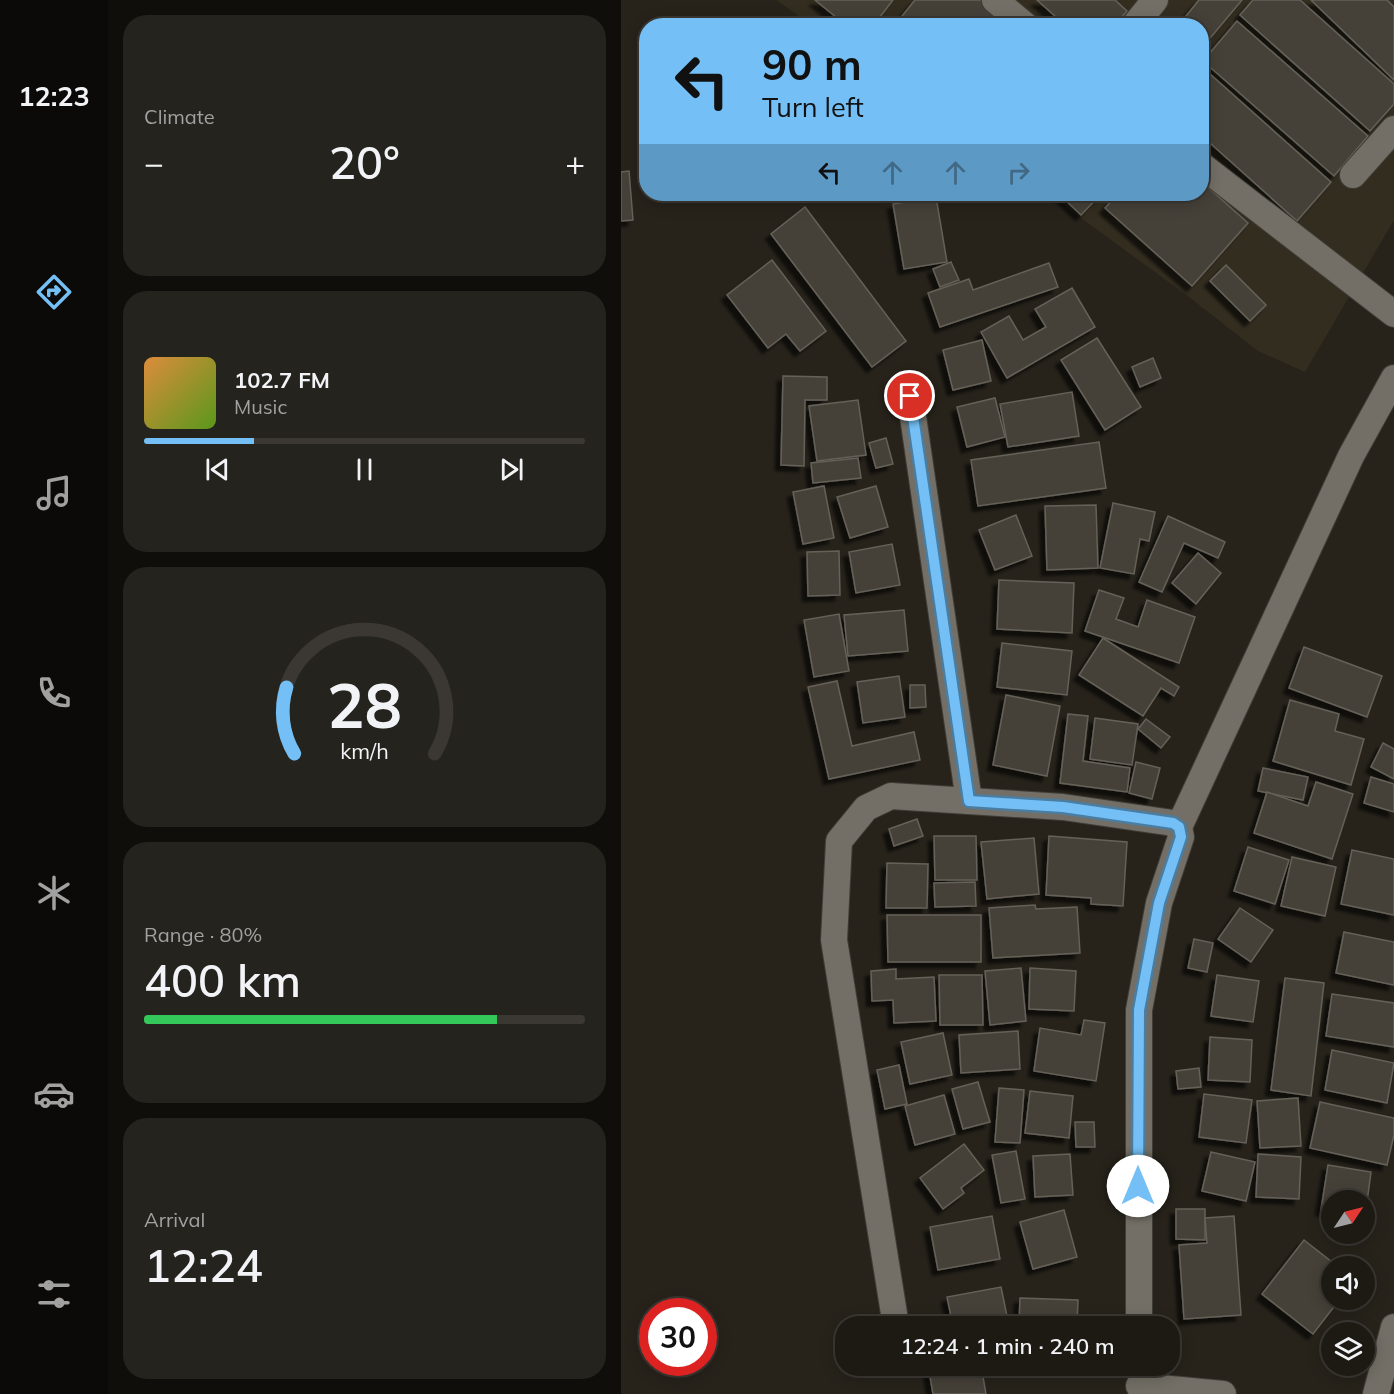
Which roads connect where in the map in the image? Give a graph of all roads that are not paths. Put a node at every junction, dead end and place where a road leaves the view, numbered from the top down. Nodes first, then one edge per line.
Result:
1 (995, 0) edge
2 (1155, 0) edge
3 (1016, 18) edge
4 (1140, 18) edge
5 (1394, 129) edge
6 (1209, 171) edge
7 (1353, 175) dead end
8 (1394, 314) edge
9 (1394, 378) edge
10 (910, 396) dead end
11 (969, 801) junction
12 (1179, 827) junction
13 (894, 1316) edge
14 (1139, 1316) edge
15 (1394, 1327) edge
16 (1139, 1382) edge
17 (1223, 1394) edge
18 (1376, 1394) edge

1 - 3 street
2 - 4 street
5 - 7 street
6 - 8 street
9 - 12 street
10 - 11 street
11 - 12 street
11 - 13 street
12 - 14 street
15 - 18 street
16 - 17 street

